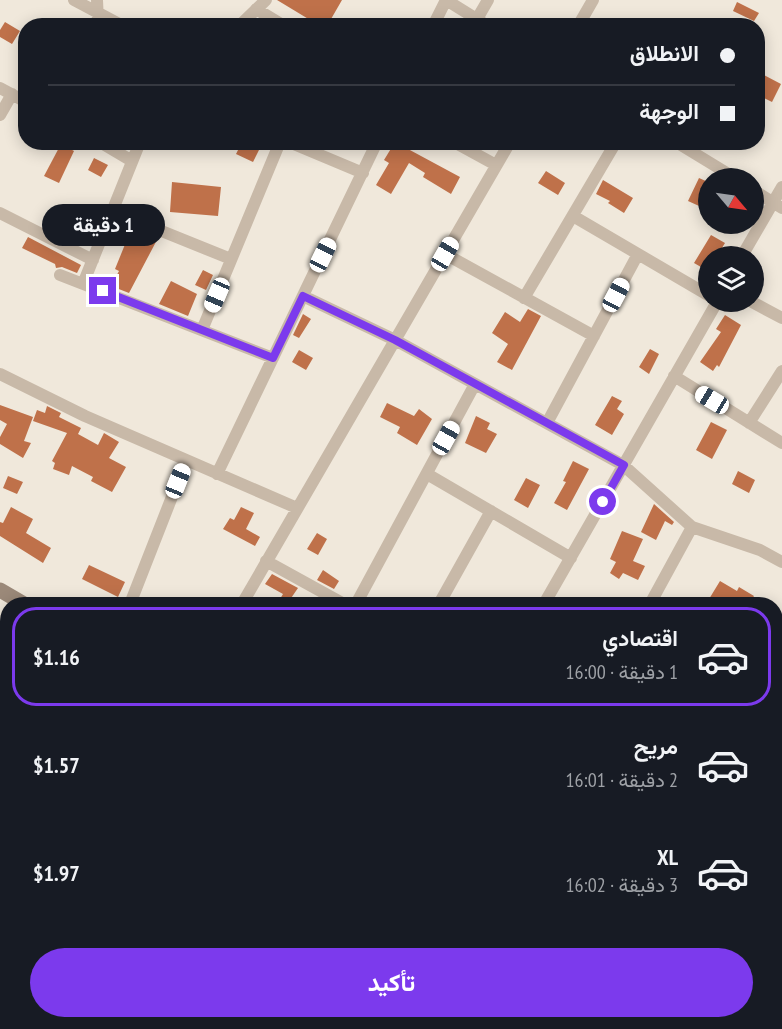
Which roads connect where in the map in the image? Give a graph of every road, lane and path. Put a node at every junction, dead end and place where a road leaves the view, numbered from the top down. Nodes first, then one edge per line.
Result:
1 (74, 0) edge
2 (266, 0) edge
3 (446, 0) edge
4 (488, 0) edge
5 (593, 0) edge
6 (97, 6) edge
7 (256, 9) junction
8 (113, 18) edge
9 (247, 18) edge
10 (271, 18) edge
11 (437, 18) edge
12 (475, 18) edge
13 (483, 18) edge
14 (583, 18) edge
15 (0, 88) edge
16 (12, 94) junction
17 (18, 97) edge
18 (0, 115) edge
19 (114, 150) edge
20 (136, 150) edge
21 (277, 150) edge
22 (308, 150) edge
23 (373, 150) edge
24 (469, 150) edge
25 (505, 150) edge
26 (611, 150) edge
27 (689, 150) edge
28 (132, 160) junction
29 (496, 165) junction
30 (719, 168) edge
31 (363, 173) junction
32 (782, 187) edge
33 (764, 197) edge
34 (777, 205) edge
35 (112, 211) junction
36 (0, 213) edge
37 (573, 216) junction
38 (749, 246) edge
39 (445, 254) junction
40 (638, 254) junction
41 (231, 259) junction
42 (93, 260) junction
43 (60, 275) dead end
44 (83, 284) junction
45 (698, 289) edge
46 (303, 296) junction
47 (524, 298) junction
48 (764, 308) edge
49 (711, 312) edge
50 (782, 318) edge
51 (202, 330) junction
52 (594, 336) junction
53 (395, 340) junction
54 (273, 358) junction
55 (782, 371) edge
56 (0, 374) edge
57 (674, 376) junction
58 (476, 384) junction
59 (547, 423) junction
60 (749, 423) junction
61 (782, 443) edge
62 (186, 460) junction
63 (624, 465) junction
64 (217, 474) junction
65 (427, 474) junction
66 (297, 508) junction
67 (491, 511) junction
68 (692, 527) junction
69 (571, 558) junction
70 (266, 561) junction
71 (782, 562) edge
72 (133, 597) edge
73 (246, 597) edge
74 (331, 597) edge
75 (360, 597) edge
76 (443, 597) edge
77 (548, 597) edge
78 (654, 597) edge

1 - 6 street
2 - 7 street
3 - 11 street
3 - 12 street
4 - 13 street
5 - 14 street
6 - 8 street
7 - 9 street
7 - 10 street
15 - 16 street
16 - 17 street
16 - 18 street
19 - 28 street
20 - 28 street
21 - 41 street
22 - 31 street
23 - 31 street
24 - 29 street
25 - 29 street
26 - 37 street
27 - 30 street
28 - 35 street
29 - 39 street
31 - 46 street
32 - 34 street
33 - 34 street
34 - 38 street
35 - 41 street
35 - 42 street
36 - 42 street
37 - 40 street
37 - 47 street
39 - 47 street
39 - 53 street
40 - 45 street
40 - 52 street
41 - 51 street
42 - 44 street
43 - 44 street
44 - 51 street
46 - 53 street
46 - 54 street
47 - 52 street
48 - 50 street
49 - 57 street
51 - 54 street
52 - 59 street
53 - 58 street
53 - 66 street
54 - 64 street
55 - 60 street
56 - 62 street
57 - 60 street
57 - 63 street
58 - 59 street
58 - 65 street
59 - 63 street
60 - 61 street
62 - 64 street
62 - 72 street
63 - 68 street
63 - 69 street
64 - 66 street
65 - 67 street
65 - 75 street
66 - 70 street
67 - 69 street
67 - 76 street
68 - 71 street
68 - 78 street
69 - 77 street
70 - 73 street
70 - 74 street

